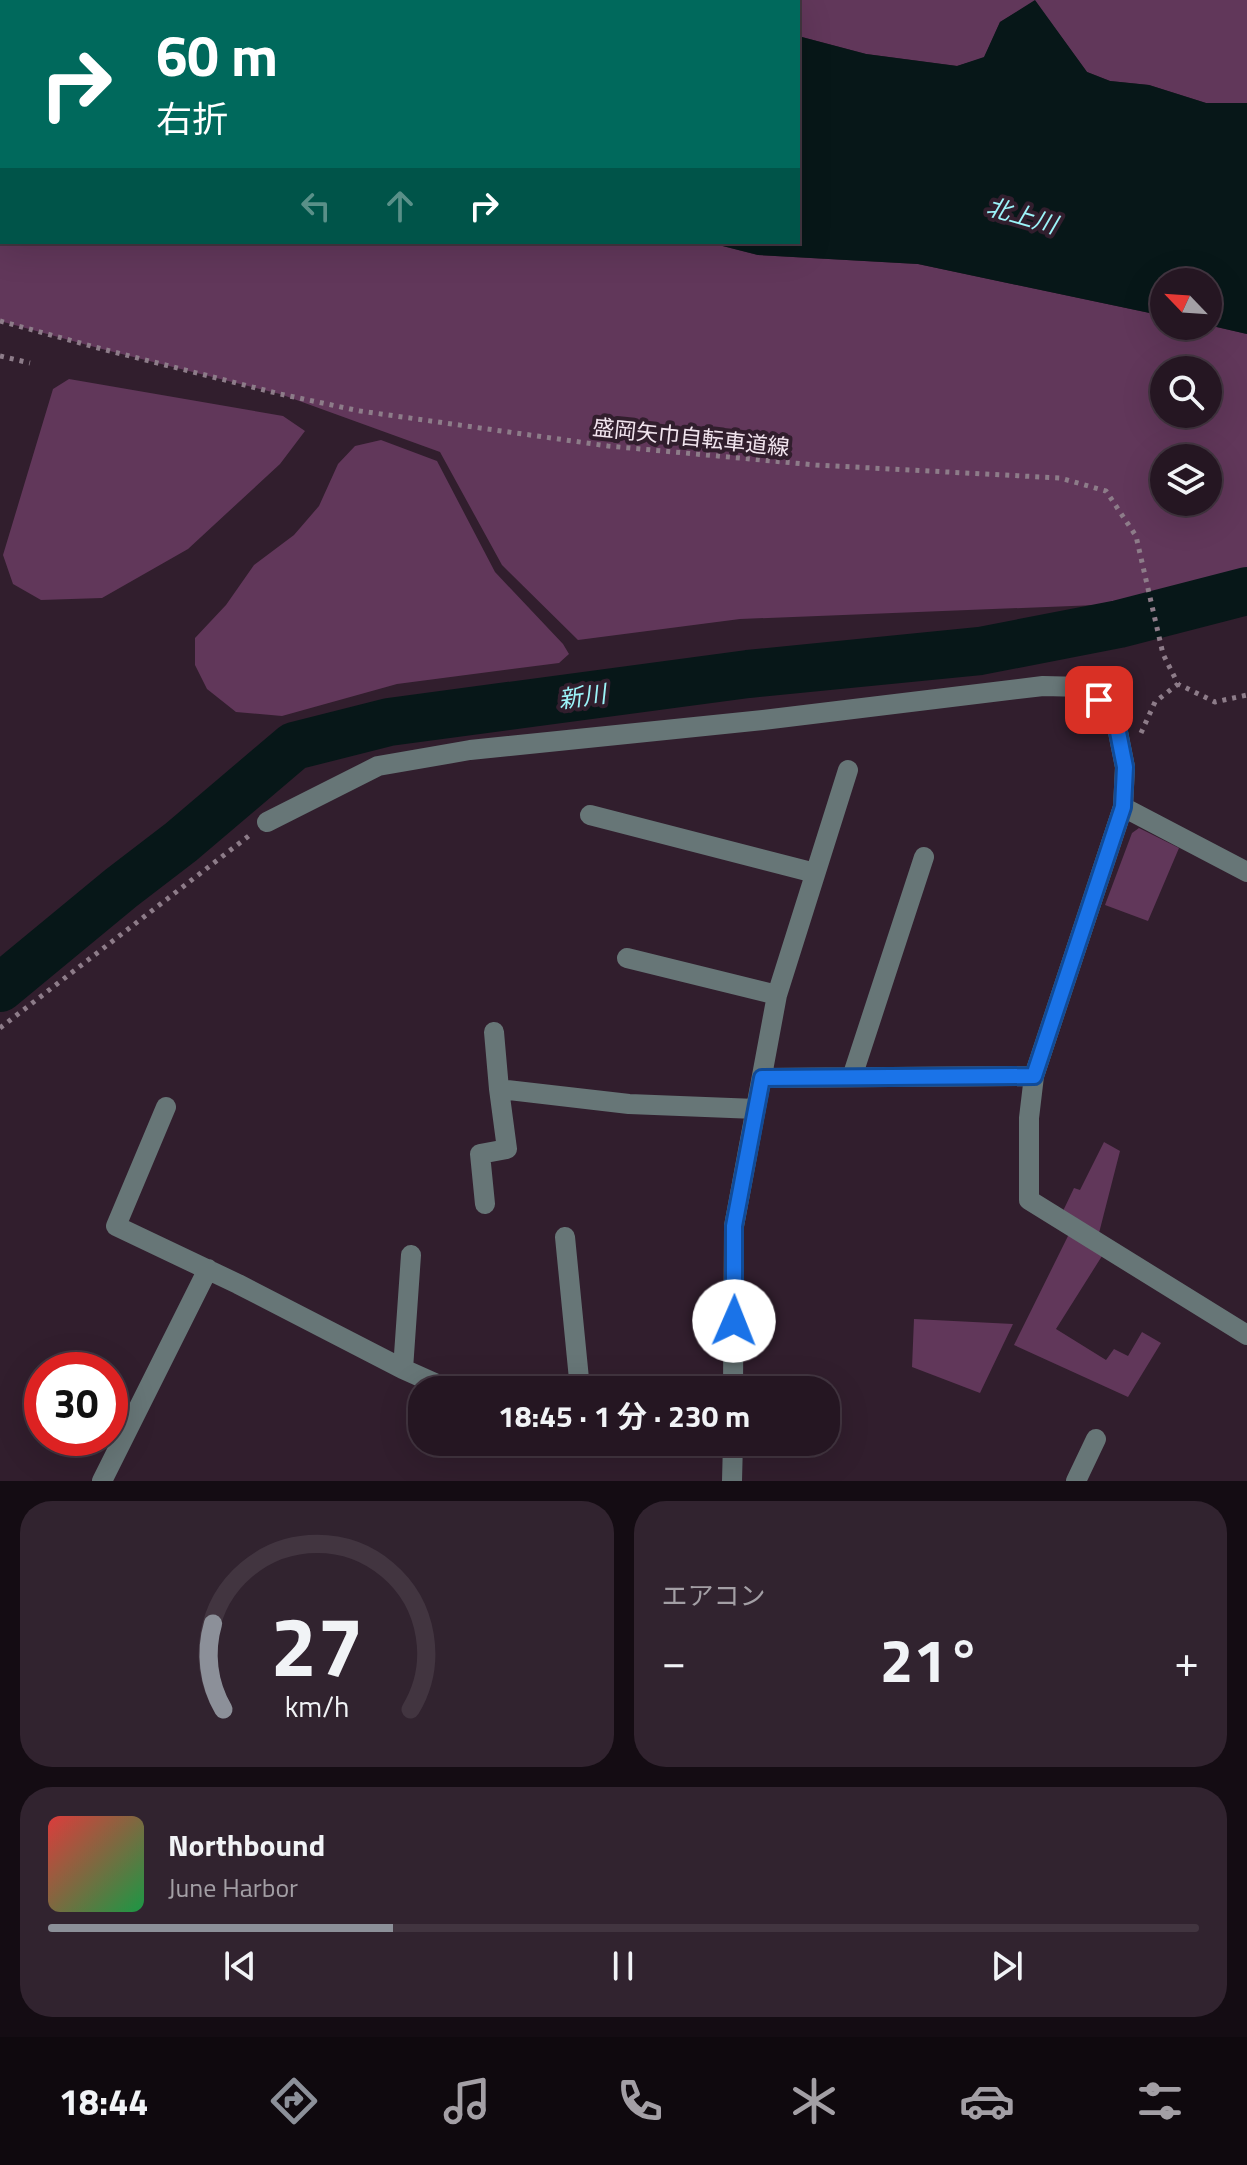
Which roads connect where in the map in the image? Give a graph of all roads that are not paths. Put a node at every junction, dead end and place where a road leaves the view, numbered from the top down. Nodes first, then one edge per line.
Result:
1 (848, 770) dead end
2 (1123, 807) junction
3 (590, 815) dead end
4 (267, 822) road end
5 (924, 857) dead end
6 (1247, 872) edge
7 (815, 873) junction
8 (627, 958) dead end
9 (777, 995) junction
10 (494, 1032) dead end
11 (1034, 1076) junction
12 (852, 1077) junction
13 (762, 1078) junction
14 (499, 1089) junction
15 (166, 1107) dead end
16 (756, 1109) junction
17 (485, 1204) dead end
18 (565, 1237) dead end
19 (411, 1255) dead end
20 (208, 1269) junction
21 (1247, 1335) edge
22 (403, 1369) junction
23 (419, 1376) edge
24 (579, 1376) edge
25 (733, 1376) edge
26 (1096, 1439) dead end
27 (733, 1456) edge
28 (102, 1481) edge
29 (732, 1481) edge
30 (1076, 1481) edge

1 - 7 street
2 - 4 street
2 - 6 street
2 - 11 street
3 - 7 street
5 - 12 street
7 - 9 street
8 - 9 street
9 - 13 street
10 - 14 street
11 - 12 street
11 - 21 street
12 - 13 street
13 - 16 street
14 - 16 street
14 - 17 street
15 - 20 street
16 - 25 street
18 - 24 street
19 - 22 street
20 - 22 street
20 - 28 street
22 - 23 street
26 - 30 street
27 - 29 street

